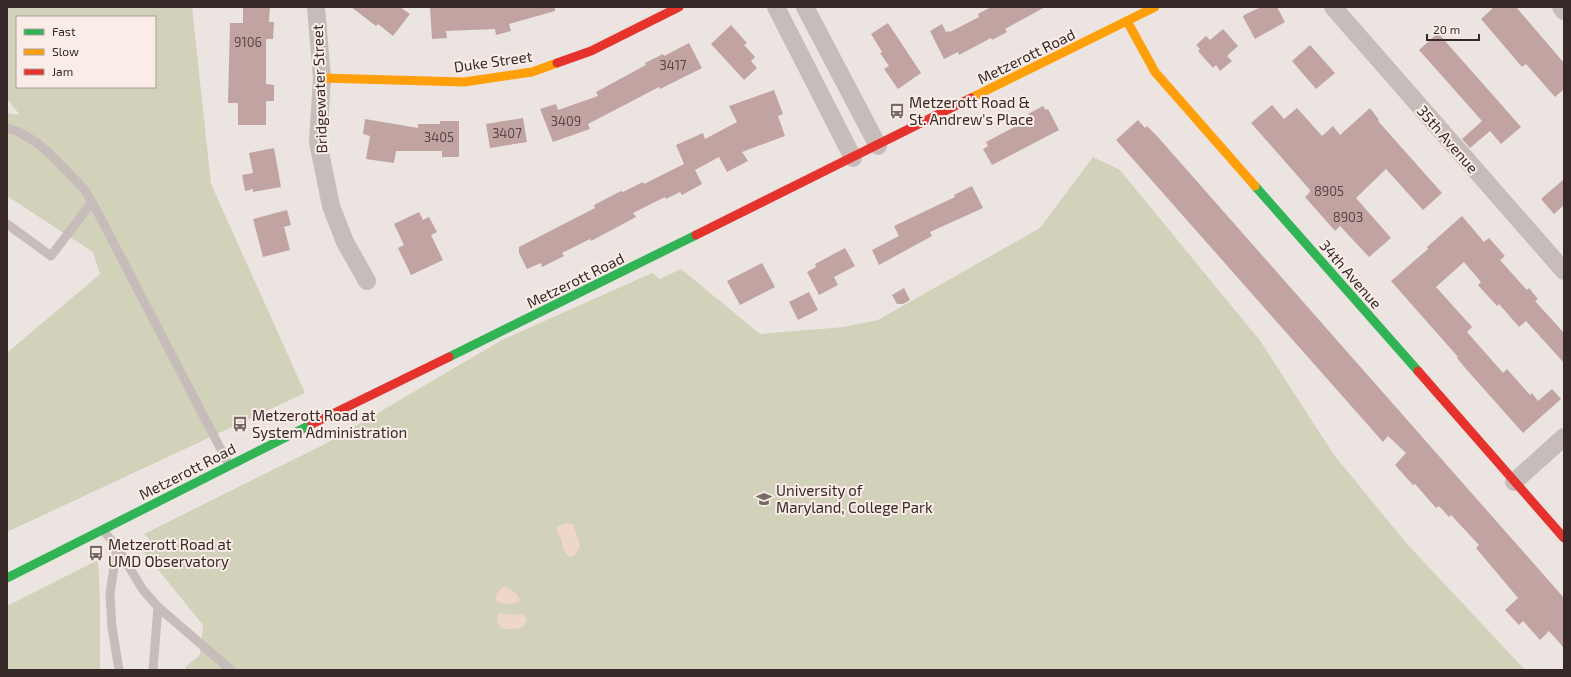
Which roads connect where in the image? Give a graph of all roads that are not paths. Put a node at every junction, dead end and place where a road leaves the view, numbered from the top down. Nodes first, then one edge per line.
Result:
1 (316, 7) edge
2 (679, 7) edge
3 (776, 7) edge
4 (805, 7) edge
5 (1155, 7) edge
6 (1333, 7) edge
7 (1561, 7) edge
8 (1564, 11) edge
9 (1127, 21) junction
10 (322, 78) junction
11 (7, 128) edge
12 (878, 146) junction
13 (853, 158) junction
14 (92, 202) junction
15 (7, 224) edge
16 (1564, 271) edge
17 (367, 281) dead end
18 (1564, 438) edge
19 (229, 465) junction
20 (1514, 482) junction
21 (103, 530) junction
22 (1564, 538) edge
23 (117, 546) junction
24 (7, 578) edge
25 (158, 607) junction
26 (119, 670) edge
27 (153, 670) edge
28 (231, 670) edge

1 - 10 street, Bridgewater Street
2 - 10 street, Duke Street
3 - 13 street
4 - 12 street
5 - 9 street, Metzerott Road
6 - 16 street, 35th Avenue
7 - 8 street
9 - 12 street, Metzerott Road
9 - 20 street, 34th Avenue
10 - 17 street, Bridgewater Street
11 - 14 lane
12 - 13 street, Metzerott Road
13 - 19 street, Metzerott Road
14 - 15 lane
14 - 19 lane
18 - 20 street
19 - 21 street, Metzerott Road
20 - 22 street, 34th Avenue
21 - 23 lane
21 - 24 street, Metzerott Road
23 - 25 lane
23 - 26 lane
25 - 27 lane
25 - 28 lane

